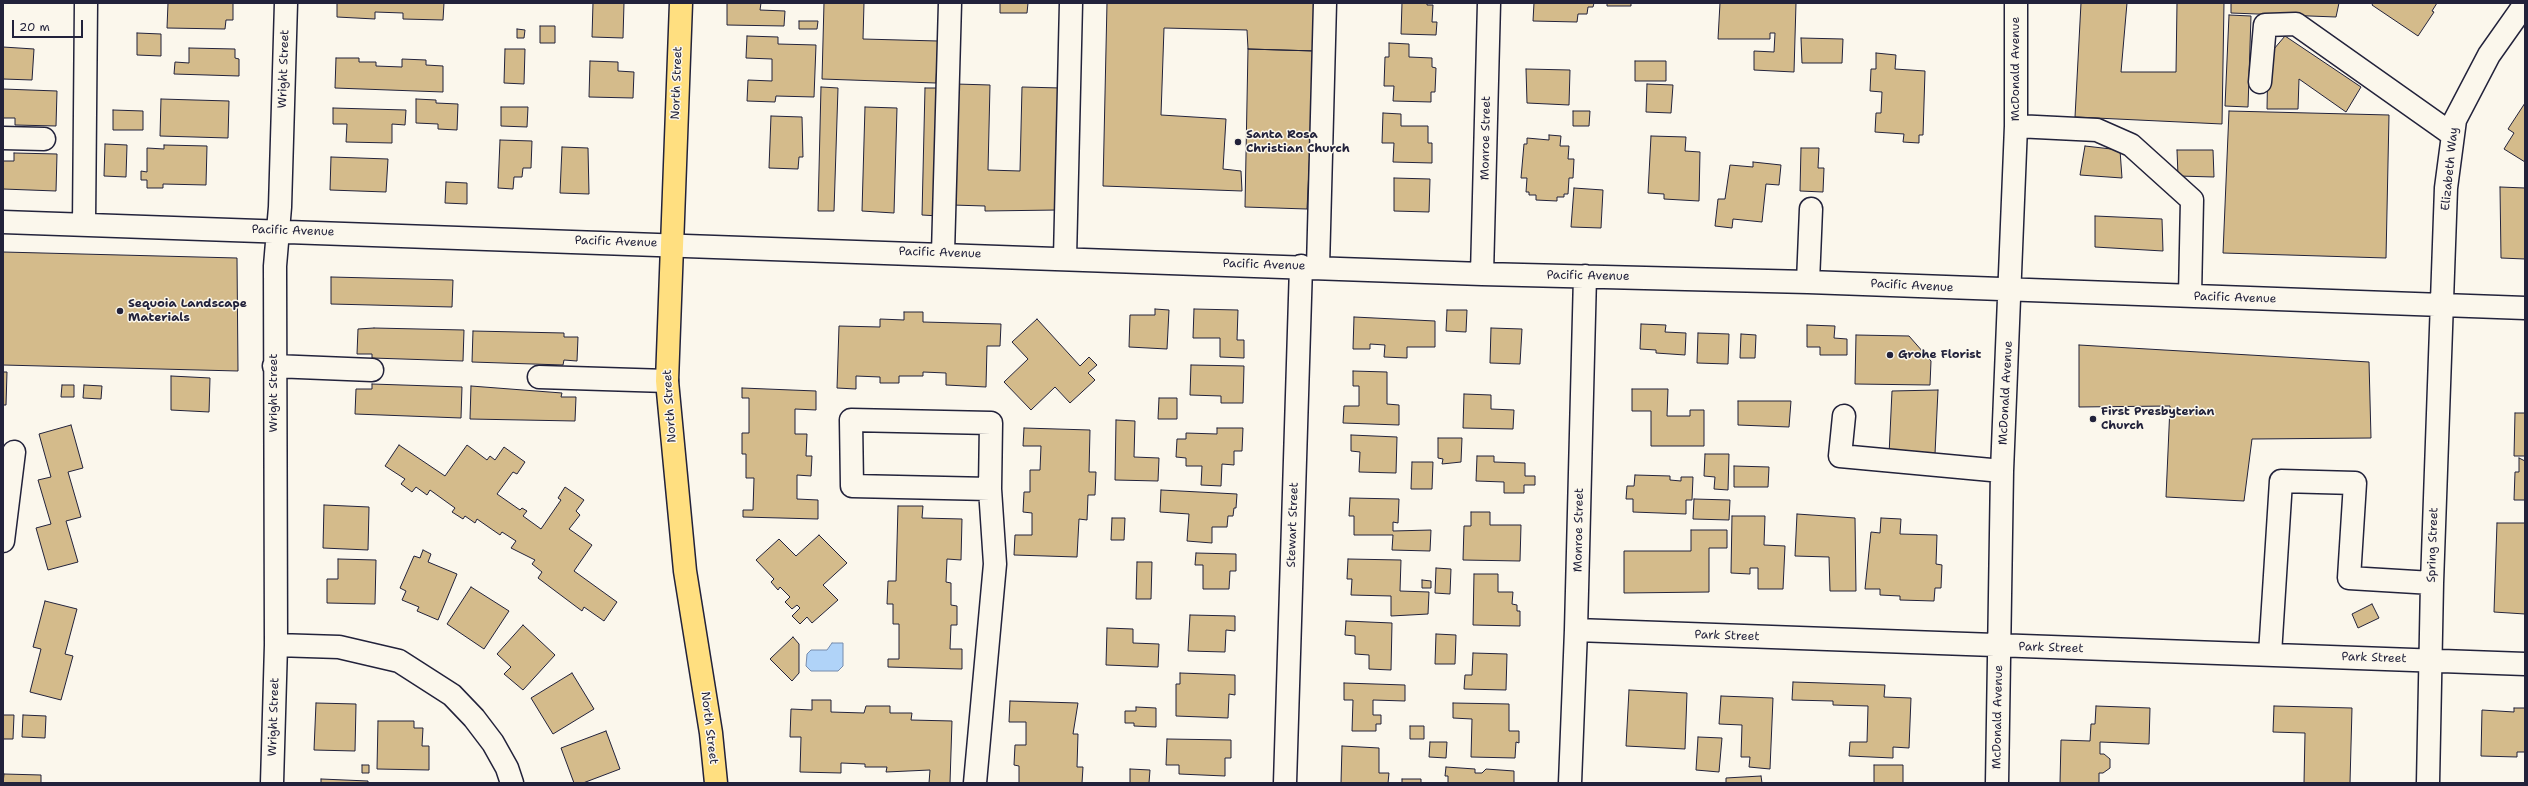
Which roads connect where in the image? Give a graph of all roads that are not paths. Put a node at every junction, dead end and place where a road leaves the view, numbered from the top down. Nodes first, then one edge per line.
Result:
1 (86, 3) edge
2 (286, 3) edge
3 (680, 3) edge
4 (950, 3) edge
5 (1071, 3) edge
6 (1325, 3) edge
7 (1489, 3) edge
8 (2016, 3) edge
9 (2523, 4) edge
10 (2260, 82) dead end
11 (2016, 126) junction
12 (2453, 135) junction
13 (3, 138) edge
14 (44, 139) dead end
15 (1811, 209) dead end
16 (3, 222) edge
17 (84, 223) junction
18 (278, 231) junction
19 (671, 244) junction
20 (943, 253) junction
21 (1065, 258) junction
22 (1310, 267) junction
23 (1482, 274) junction
24 (1585, 276) junction
25 (1808, 282) junction
26 (2010, 290) junction
27 (2190, 296) junction
28 (2443, 306) junction
29 (2525, 308) edge
30 (274, 366) junction
31 (372, 370) dead end
32 (539, 377) dead end
33 (667, 382) junction
34 (1844, 416) dead end
35 (14, 452) dead end
36 (2002, 471) junction
37 (990, 489) junction
38 (3, 541) edge
39 (2432, 583) junction
40 (1576, 630) junction
41 (276, 645) junction
42 (2000, 646) junction
43 (2270, 654) junction
44 (2430, 659) junction
45 (2525, 664) edge
46 (272, 783) edge
47 (512, 783) edge
48 (716, 783) edge
49 (975, 783) edge
50 (1285, 783) edge
51 (1570, 783) edge
52 (1997, 783) edge
53 (2428, 783) edge

1 - 17 street
2 - 18 street, Wright Street
3 - 19 main road, North Street
4 - 20 street
5 - 21 street
6 - 22 street, Stewart Street
7 - 23 street, Monroe Street
8 - 11 street, McDonald Avenue
9 - 12 street, Elizabeth Way
10 - 12 street
11 - 26 street, McDonald Avenue
11 - 27 street
12 - 28 street, Elizabeth Way
13 - 14 street
15 - 25 street
16 - 17 street, Pacific Avenue
17 - 18 street, Pacific Avenue
18 - 19 street, Pacific Avenue
18 - 30 street, Wright Street
19 - 20 street, Pacific Avenue
19 - 33 main road, North Street
20 - 21 street, Pacific Avenue
21 - 22 street, Pacific Avenue
22 - 23 street, Pacific Avenue
22 - 50 street, Stewart Street
23 - 24 street, Pacific Avenue
24 - 25 street, Pacific Avenue
24 - 40 street, Monroe Street
25 - 26 street, Pacific Avenue
26 - 27 street, Pacific Avenue
26 - 36 street, McDonald Avenue
27 - 28 street, Pacific Avenue
28 - 29 street, Pacific Avenue
28 - 39 street, Spring Street
30 - 31 street
30 - 41 street, Wright Street
32 - 33 street
33 - 48 main road, North Street
34 - 36 street
35 - 38 street
36 - 42 street, McDonald Avenue
37 - 37 street
37 - 49 street
39 - 43 street
39 - 44 street, Spring Street
40 - 42 street, Park Street
40 - 51 street, Monroe Street
41 - 46 street, Wright Street
41 - 47 street
42 - 43 street, Park Street
42 - 52 street, McDonald Avenue
43 - 44 street, Park Street
44 - 45 street, Park Street
44 - 53 street, Spring Street

